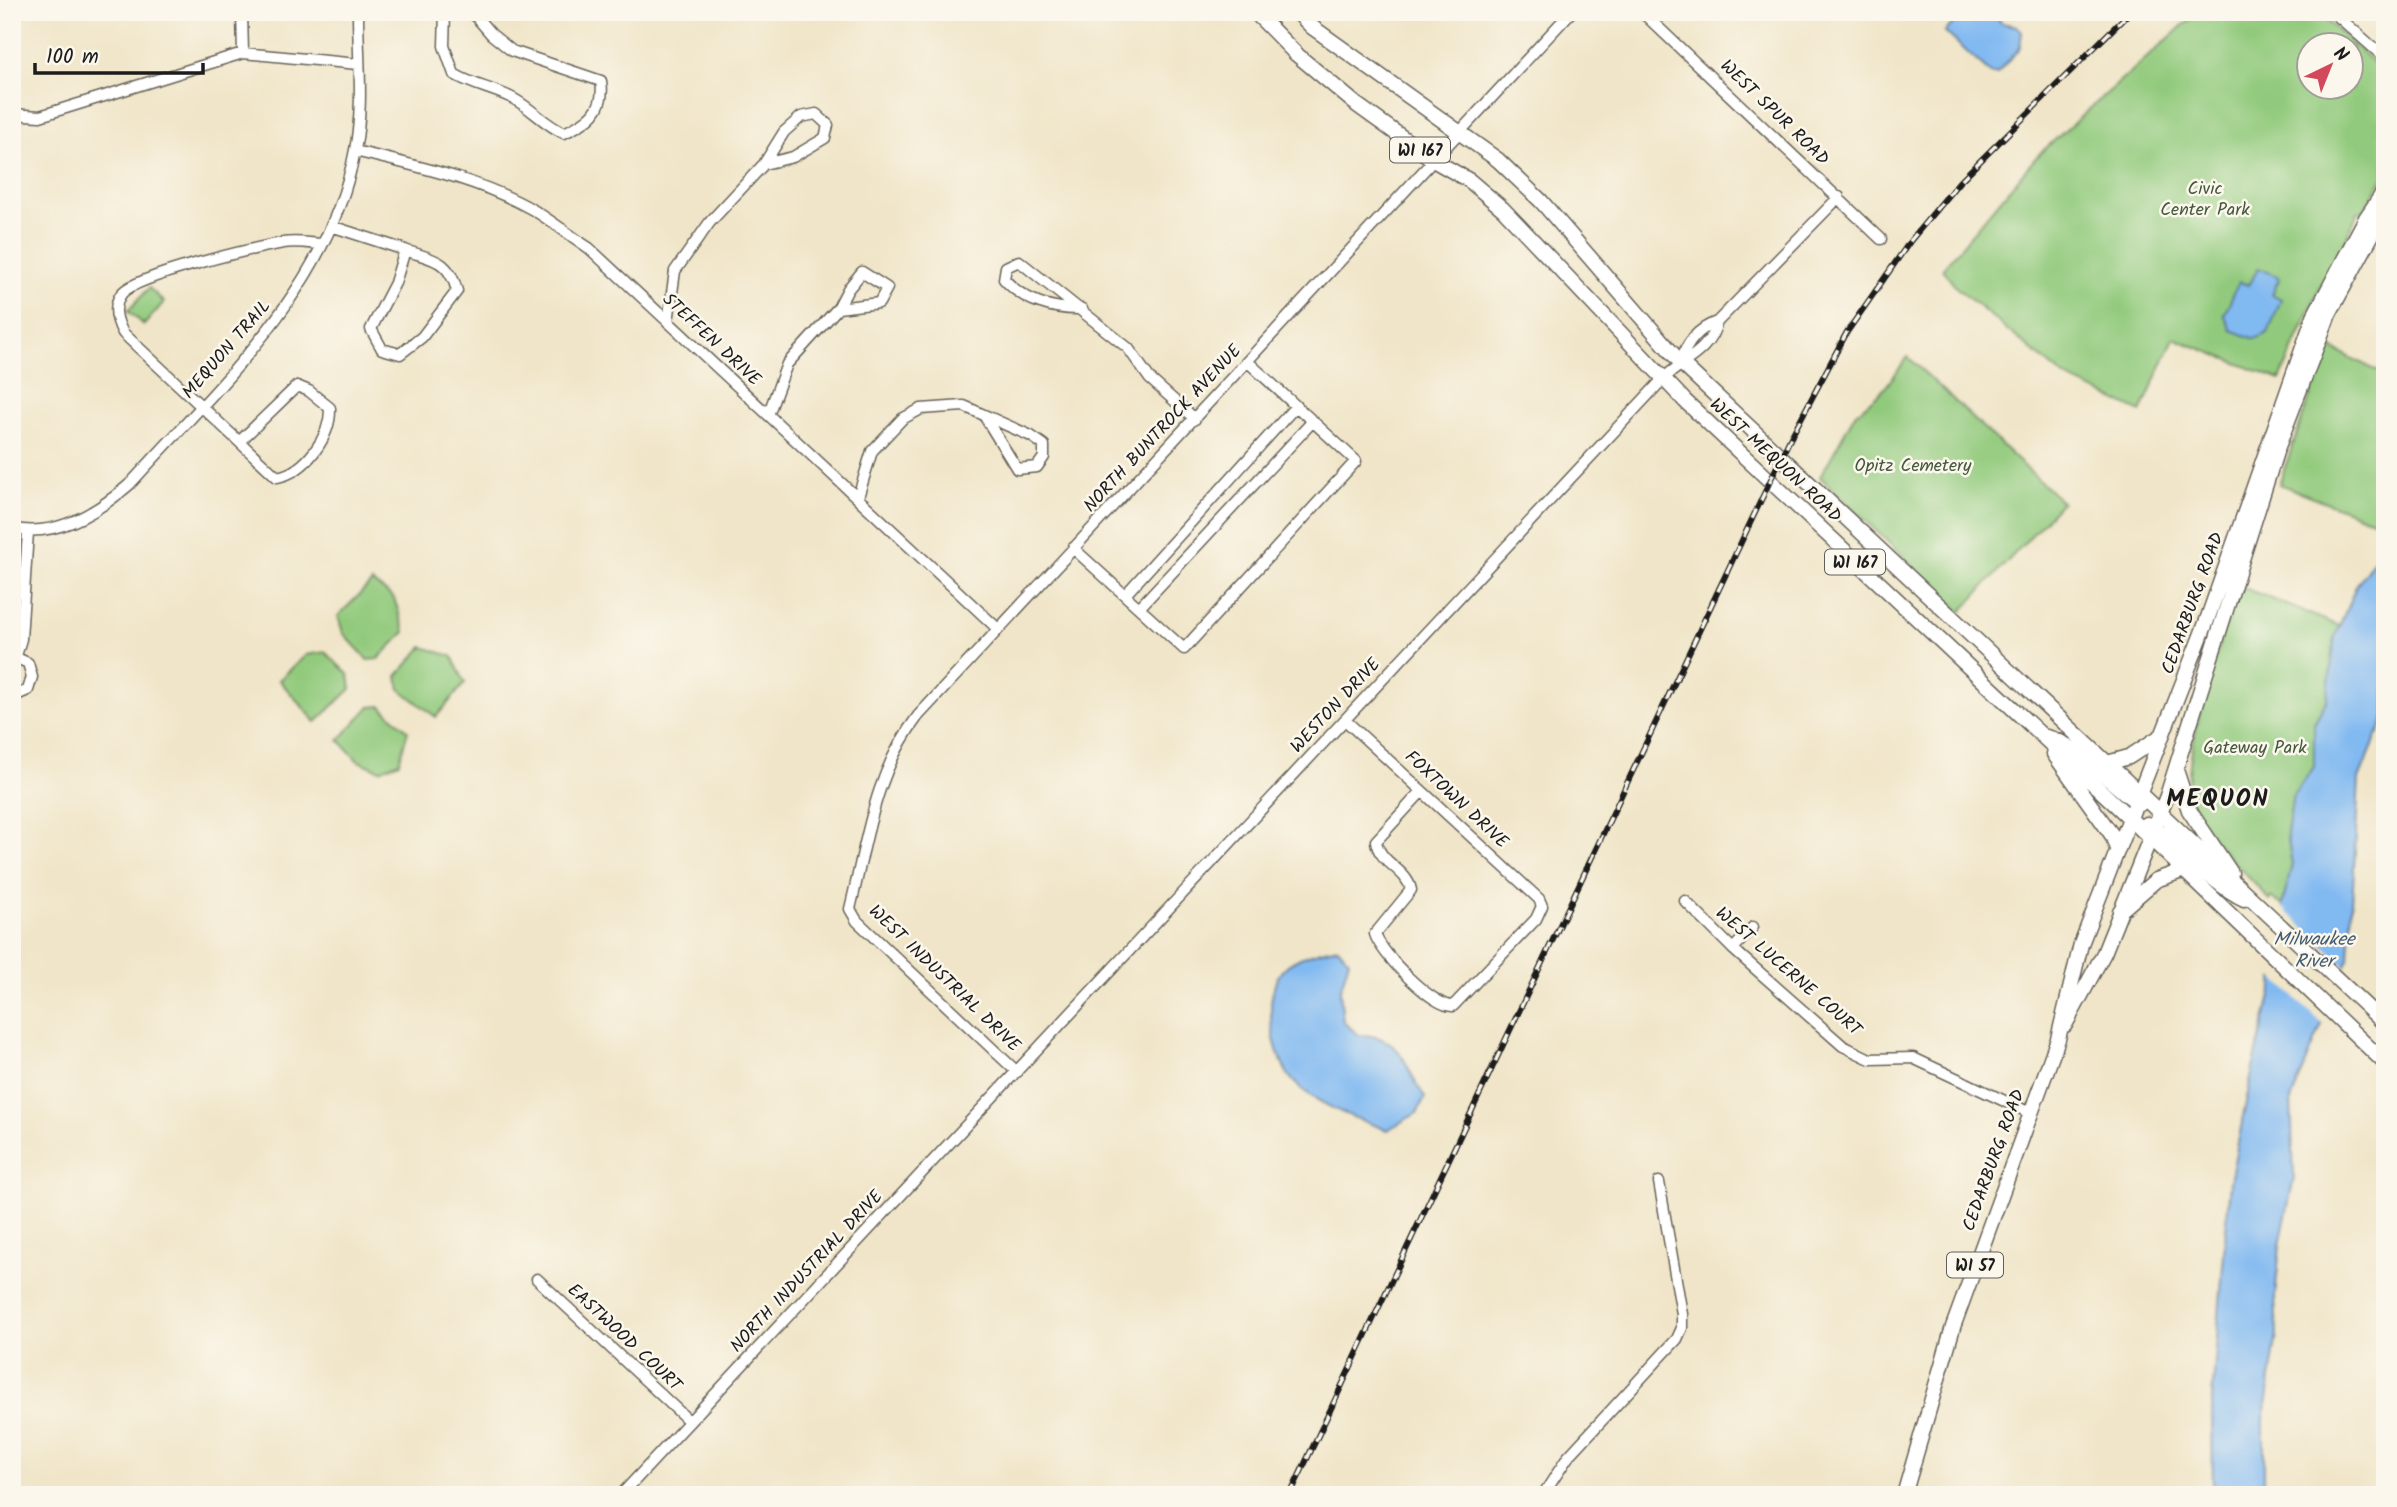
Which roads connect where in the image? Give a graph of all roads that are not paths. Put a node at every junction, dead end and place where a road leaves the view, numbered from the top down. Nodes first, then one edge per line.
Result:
1 (242, 12) edge
2 (358, 12) edge
3 (445, 12) edge
4 (472, 12) edge
5 (1255, 12) edge
6 (1297, 12) edge
7 (1571, 12) edge
8 (1642, 12) edge
9 (2333, 12) edge
10 (243, 53) junction
11 (2385, 58) edge
12 (358, 64) junction
13 (12, 114) edge
14 (1460, 130) junction
15 (355, 151) junction
16 (1435, 161) junction
17 (764, 164) junction
18 (2385, 190) edge
19 (1839, 197) junction
20 (2385, 211) edge
21 (331, 226) junction
22 (1881, 239) dead end
23 (321, 244) junction
24 (405, 250) junction
25 (838, 308) dead end
26 (1082, 309) junction
27 (668, 322) junction
28 (1248, 362) junction
29 (1681, 362) junction
30 (1664, 379) junction
31 (200, 407) junction
32 (1296, 407) junction
33 (768, 415) junction
34 (985, 417) junction
35 (1195, 419) junction
36 (1313, 421) junction
37 (240, 441) junction
38 (858, 498) junction
39 (12, 528) edge
40 (28, 532) junction
41 (1073, 548) junction
42 (1910, 576) junction
43 (1125, 595) junction
44 (1892, 596) junction
45 (1139, 608) junction
46 (998, 629) junction
47 (14, 656) edge
48 (12, 697) edge
49 (1345, 720) junction
50 (2162, 736) junction
51 (2044, 739) junction
52 (2106, 763) junction
53 (2176, 770) junction
54 (1422, 791) junction
55 (2137, 797) junction
56 (2160, 813) junction
57 (2129, 818) junction
58 (2151, 833) junction
59 (2117, 849) junction
60 (2182, 871) junction
61 (2241, 889) junction
62 (1685, 901) dead end
63 (850, 909) joint
64 (2263, 910) junction
65 (2120, 911) junction
66 (1753, 927) dead end
67 (1733, 949) junction
68 (2385, 1024) edge
69 (2058, 1039) junction
70 (2385, 1063) edge
71 (1017, 1072) junction
72 (2030, 1114) junction
73 (1659, 1182) dead end
74 (537, 1279) dead end
75 (689, 1421) junction
76 (621, 1495) edge
77 (1544, 1495) edge
78 (1904, 1495) edge

1 - 10 street
2 - 12 street, MEQUON TRAIL
3 - 4 street
5 - 16 main road, WEST MEQUON ROAD / WI 167
6 - 14 main road, WEST MEQUON ROAD / WI 167
7 - 14 street, NORTH BUNTROCK AVENUE
8 - 19 street, WEST SPUR ROAD
9 - 11 street
10 - 12 street
10 - 13 street
12 - 15 street, MEQUON TRAIL
14 - 16 street, NORTH BUNTROCK AVENUE
14 - 29 main road, WEST MEQUON ROAD / WI 167
15 - 21 street, MEQUON TRAIL
15 - 27 street, STEFFEN DRIVE
16 - 28 street, NORTH BUNTROCK AVENUE
16 - 30 main road, WEST MEQUON ROAD / WI 167
17 - 17 street
17 - 27 street
18 - 50 main road, CEDARBURG ROAD
19 - 22 street, WEST SPUR ROAD
19 - 29 street, WESTON DRIVE
20 - 53 main road, CEDARBURG ROAD
21 - 23 street, MEQUON TRAIL
21 - 24 street
23 - 31 street, MEQUON TRAIL
23 - 31 street
24 - 24 street
25 - 33 street
26 - 26 street
26 - 35 street
27 - 33 street, STEFFEN DRIVE
28 - 32 street
28 - 35 street, NORTH BUNTROCK AVENUE
29 - 30 street, WESTON DRIVE
29 - 42 main road, WEST MEQUON ROAD / WI 167
30 - 44 main road, WEST MEQUON ROAD / WI 167
30 - 49 street, WESTON DRIVE
31 - 37 street
31 - 40 street, MEQUON TRAIL
32 - 36 street
32 - 43 street
33 - 38 street, STEFFEN DRIVE
34 - 34 street
34 - 38 street
35 - 41 street, NORTH BUNTROCK AVENUE
36 - 45 street
36 - 45 street
37 - 37 street
38 - 46 street, STEFFEN DRIVE
39 - 40 street, MEQUON TRAIL
40 - 47 street
41 - 43 street
41 - 46 street, NORTH BUNTROCK AVENUE
42 - 44 main road
42 - 52 main road, WEST MEQUON ROAD / WI 167
43 - 45 street
44 - 51 main road, WEST MEQUON ROAD / WI 167
46 - 63 street, NORTH BUNTROCK AVENUE
47 - 48 street
49 - 54 street, FOXTOWN DRIVE
49 - 71 street, WESTON DRIVE
50 - 52 main road
50 - 55 main road, CEDARBURG ROAD
51 - 55 main road
51 - 57 main road, WEST MEQUON ROAD / WI 167
51 - 59 main road
52 - 55 main road, WEST MEQUON ROAD / WI 167
53 - 56 main road, CEDARBURG ROAD
53 - 61 main road
54 - 54 street, FOXTOWN DRIVE
55 - 56 main road, WEST MEQUON ROAD
55 - 57 main road, CEDARBURG ROAD / WI 57
56 - 58 main road, CEDARBURG ROAD
56 - 61 main road, WEST MEQUON ROAD
57 - 58 main road, WEST MEQUON ROAD / WI 167
57 - 59 main road, CEDARBURG ROAD / WI 57
58 - 60 main road, WEST MEQUON ROAD
58 - 64 main road
58 - 65 main road, CEDARBURG ROAD / WI 57
59 - 69 main road, CEDARBURG ROAD / WI 57
60 - 65 main road
60 - 70 main road, WEST MEQUON ROAD
61 - 64 main road, WEST MEQUON ROAD
62 - 67 street, WEST LUCERNE COURT
63 - 71 street, WEST INDUSTRIAL DRIVE
64 - 68 main road, WEST MEQUON ROAD
65 - 69 main road, CEDARBURG ROAD / WI 57
66 - 67 street
67 - 72 street, WEST LUCERNE COURT
69 - 72 main road, CEDARBURG ROAD / WI 57
71 - 75 street, NORTH INDUSTRIAL DRIVE
72 - 78 main road, CEDARBURG ROAD / WI 57
73 - 77 street
74 - 75 street, EASTWOOD COURT
75 - 76 street, NORTH INDUSTRIAL DRIVE

